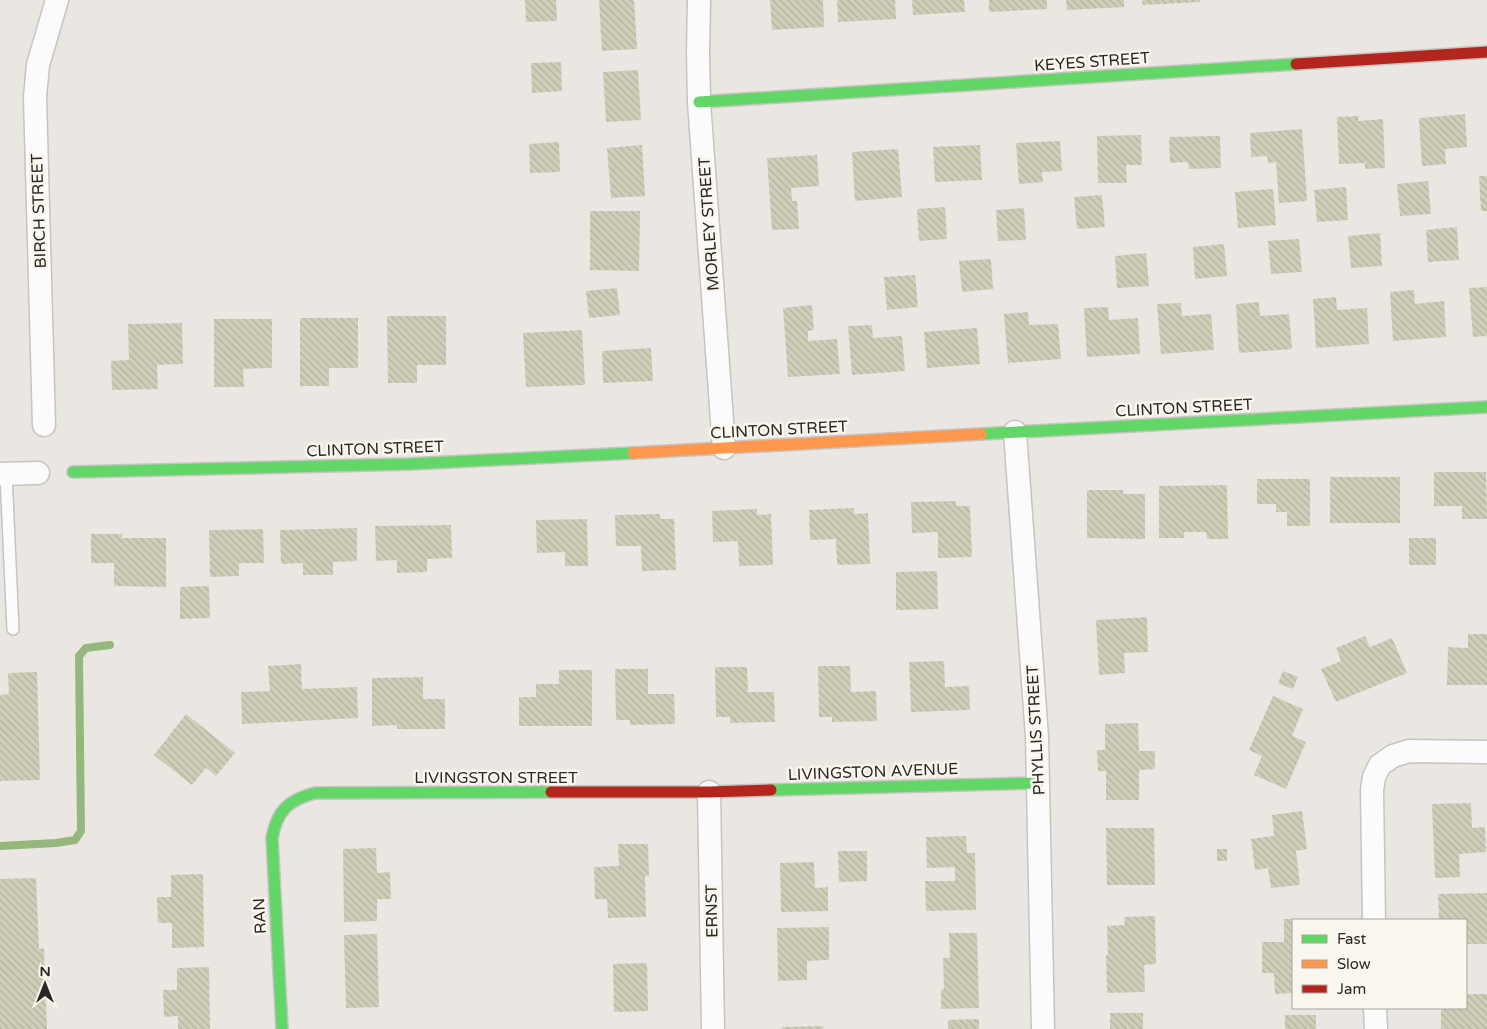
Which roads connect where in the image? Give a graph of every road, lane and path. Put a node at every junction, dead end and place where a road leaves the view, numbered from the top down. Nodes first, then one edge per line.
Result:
1 (57, 0) edge
2 (699, 0) edge
3 (1487, 52) edge
4 (699, 102) junction
5 (1487, 407) edge
6 (44, 425) dead end
7 (1015, 432) junction
8 (724, 448) junction
9 (73, 472) dead end
10 (38, 473) dead end
11 (3, 474) edge
12 (13, 629) dead end
13 (1487, 752) edge
14 (1038, 783) junction
15 (709, 792) junction
16 (286, 806) joint
17 (1374, 919) edge
18 (1375, 1009) edge
19 (282, 1029) edge
20 (713, 1029) edge
21 (1043, 1029) edge
22 (1376, 1029) edge

1 - 6 street, BIRCH STREET
2 - 4 street, MORLEY STREET
3 - 4 street, KEYES STREET
4 - 8 street, MORLEY STREET
5 - 7 street, CLINTON STREET
7 - 8 street, CLINTON STREET
7 - 14 street, PHYLLIS STREET
8 - 9 street, CLINTON STREET
10 - 11 street
11 - 12 lane
13 - 17 street
14 - 15 street, LIVINGSTON AVENUE
14 - 21 street, PHYLLIS STREET
15 - 16 street, LIVINGSTON STREET
15 - 20 street, ERNST
16 - 19 street, RAN
18 - 22 street

